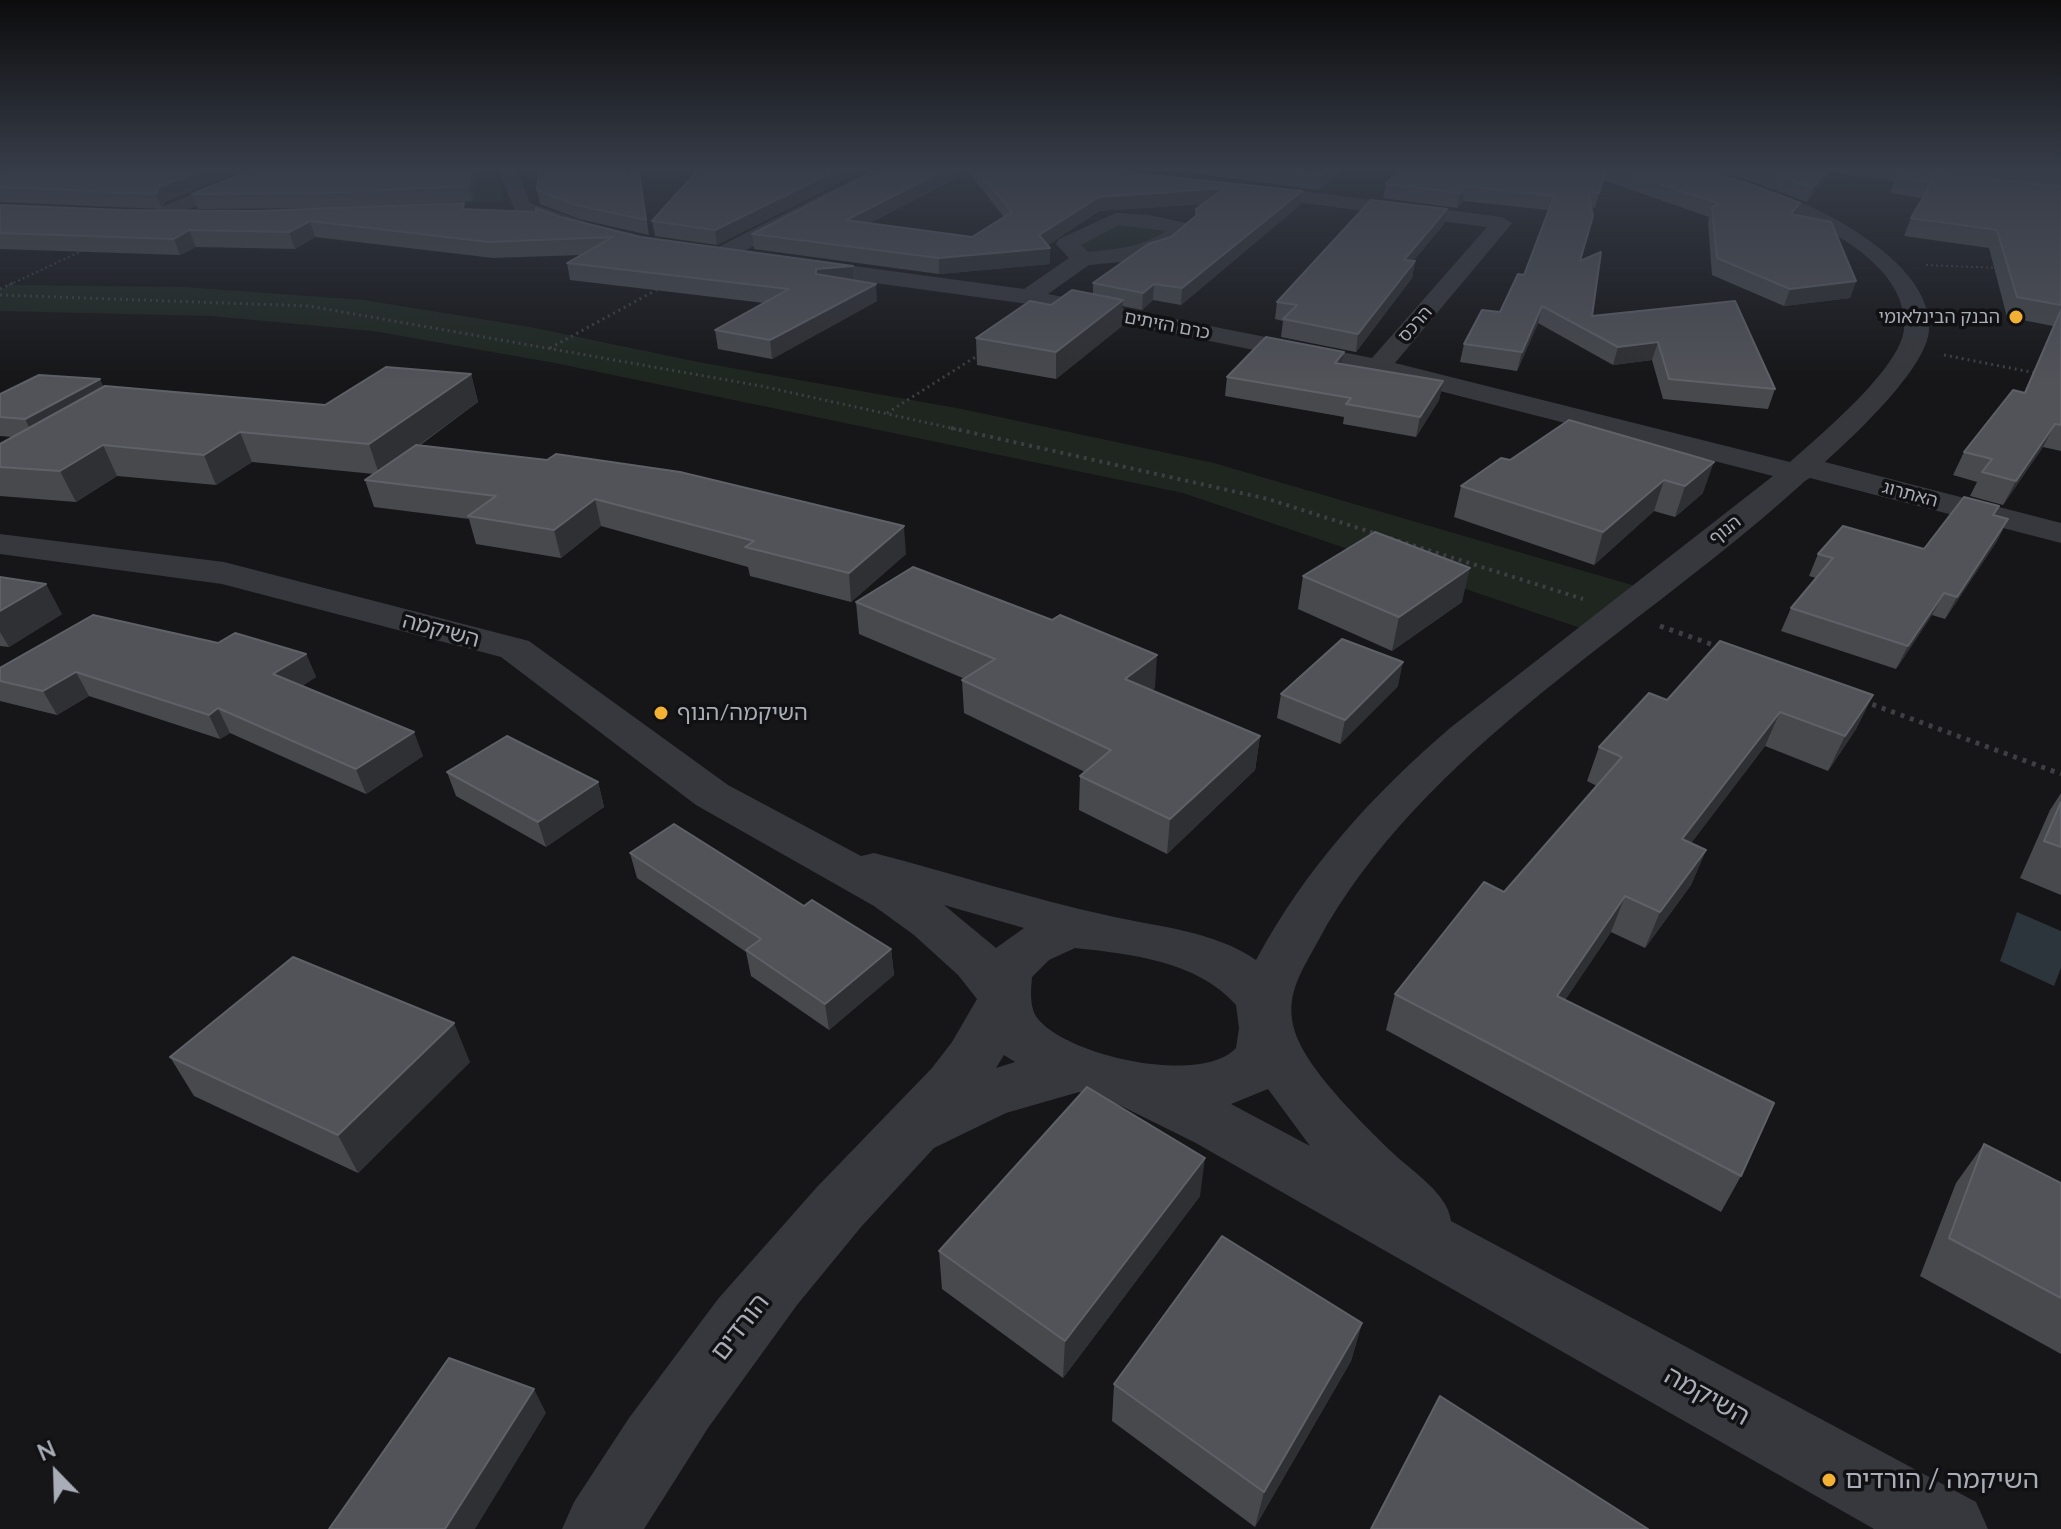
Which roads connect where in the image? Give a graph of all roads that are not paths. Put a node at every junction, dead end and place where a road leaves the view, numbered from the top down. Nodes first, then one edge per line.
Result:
1 (745, 241) edge
2 (1486, 241) edge
3 (1860, 241) edge
4 (690, 250) edge
5 (720, 255) junction
6 (1083, 259) dead end
7 (1028, 297) junction
8 (1378, 367) junction
9 (1802, 470) junction
10 (2061, 533) edge
11 (0, 544) edge
12 (825, 856) junction
13 (1301, 926) junction
14 (1103, 932) junction
15 (1197, 956) junction
16 (1003, 996) junction
17 (1264, 1015) junction
18 (1104, 1075) junction
19 (902, 1143) junction
20 (1465, 1262) junction
21 (601, 1529) edge
22 (1949, 1529) edge

1 - 5 street
2 - 8 street, הרכס
3 - 9 street, הנוף
4 - 5 street, כרם הזיתים
5 - 7 street, כרם הזיתים
6 - 7 street
7 - 8 street, כרם הזיתים
8 - 9 street, כרם הזיתים
9 - 10 street, האתרוג
9 - 13 street, הנוף
11 - 12 street, השיקמה
12 - 14 street
12 - 16 street
13 - 15 street, הנוף
13 - 17 street, הנוף
14 - 15 street
14 - 16 street, הורדים
15 - 17 street
16 - 18 street
16 - 19 street, הורדים
17 - 18 street, הנוף
17 - 20 street
18 - 19 street, הורדים
18 - 20 street
19 - 21 street, הורדים
20 - 22 street, השיקמה

